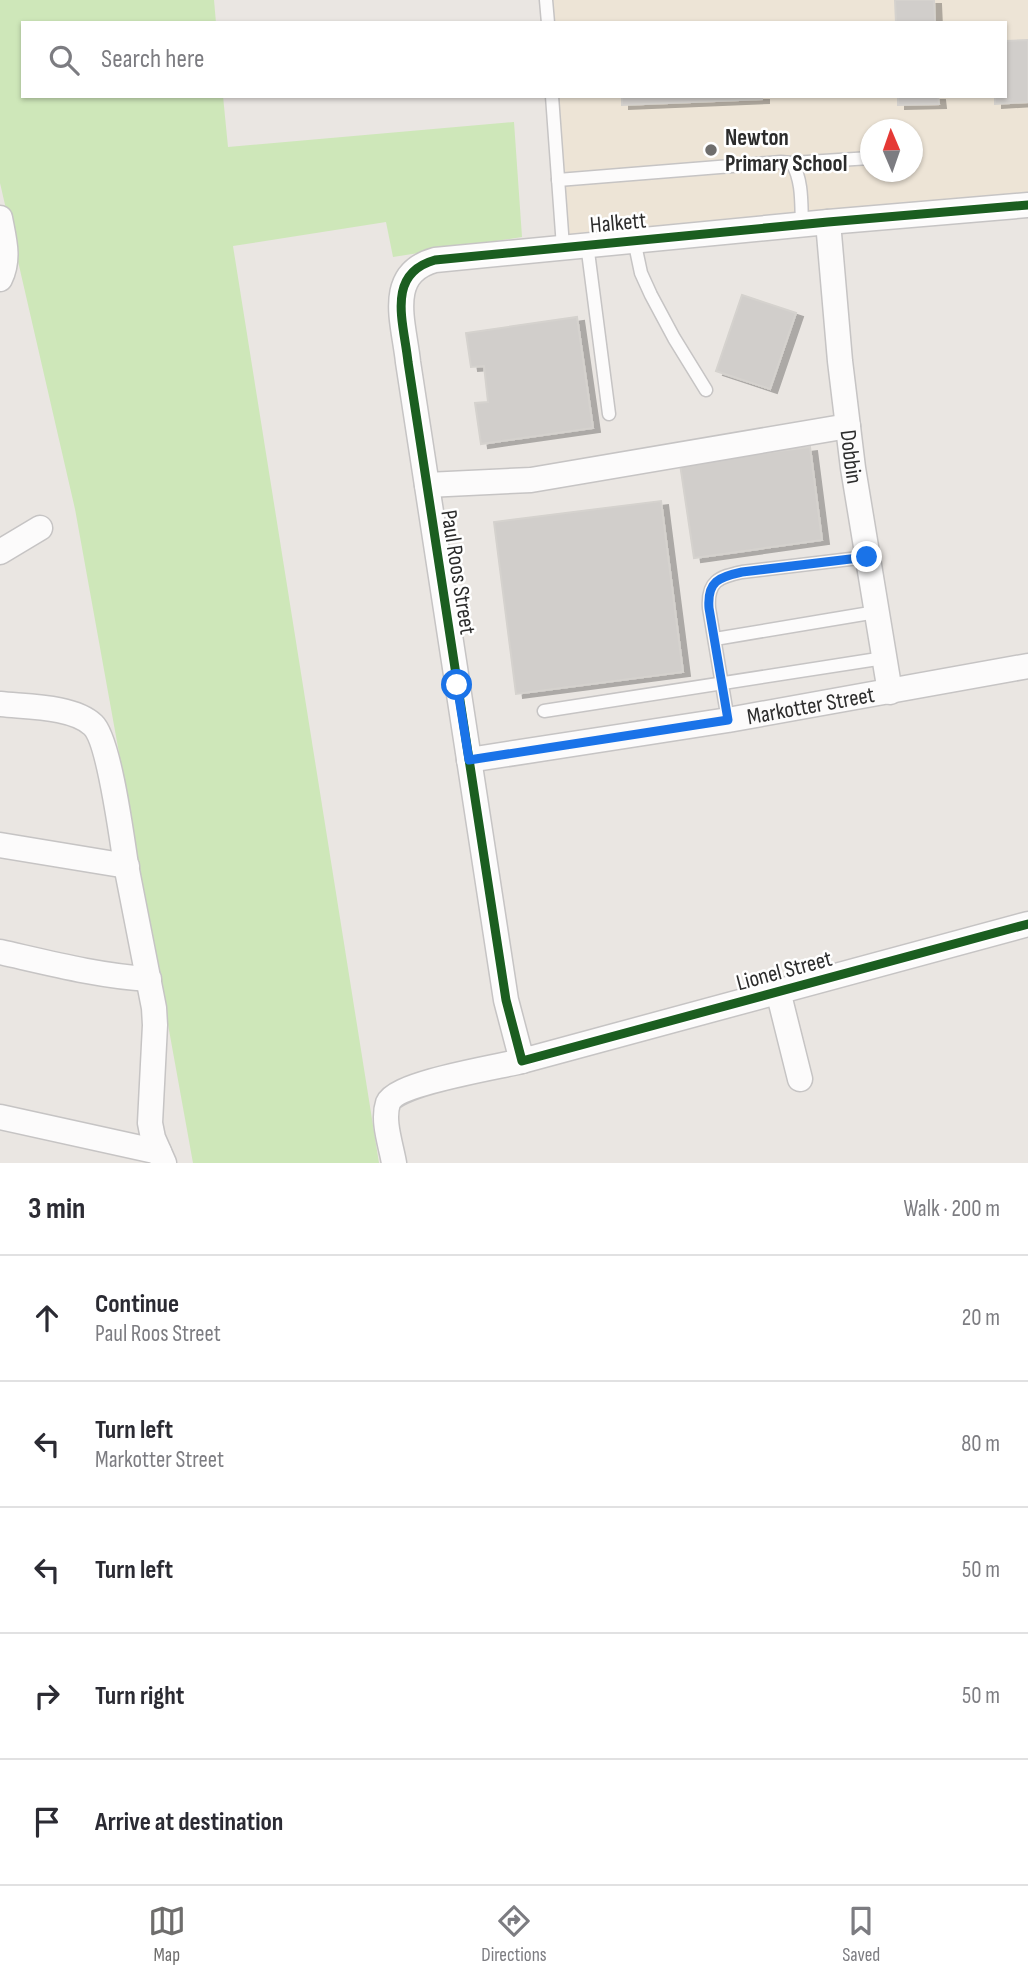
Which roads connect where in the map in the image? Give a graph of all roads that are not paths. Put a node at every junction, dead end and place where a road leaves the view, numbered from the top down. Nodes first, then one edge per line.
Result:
1 (546, 0) edge
2 (548, 21) edge
3 (552, 98) edge
4 (860, 159) edge
5 (792, 163) junction
6 (558, 180) junction
7 (1028, 205) edge
8 (0, 218) edge
9 (828, 222) junction
10 (802, 225) junction
11 (635, 240) junction
12 (575, 246) junction
13 (414, 270) joint
14 (0, 279) edge
15 (706, 390) dead end
16 (609, 414) dead end
17 (848, 426) junction
18 (427, 485) junction
19 (40, 528) dead end
20 (0, 552) edge
21 (867, 557) junction
22 (876, 612) junction
23 (715, 639) junction
24 (884, 658) junction
25 (1028, 666) edge
26 (722, 684) junction
27 (890, 692) junction
28 (0, 704) edge
29 (544, 711) dead end
30 (728, 720) junction
31 (469, 760) junction
32 (0, 845) edge
33 (127, 866) junction
34 (1028, 924) edge
35 (0, 952) edge
36 (149, 979) junction
37 (778, 991) junction
38 (522, 1061) junction
39 (800, 1079) dead end
40 (0, 1118) edge
41 (162, 1157) edge
42 (394, 1163) edge

1 - 2 lane
3 - 6 lane
4 - 5 lane
5 - 6 lane
5 - 10 lane
6 - 12 lane
7 - 9 street, Halkett
8 - 14 street
9 - 10 street, Halkett
9 - 17 street, Dobbin
10 - 11 street, Halkett
11 - 12 street, Halkett
11 - 15 lane
12 - 13 street, Halkett
12 - 16 lane
13 - 18 street, Paul Roos Street
17 - 18 street
17 - 21 street, Dobbin
18 - 31 street, Paul Roos Street
19 - 20 street
21 - 22 street, Dobbin
21 - 23 lane
22 - 23 lane
22 - 24 street, Dobbin
23 - 26 lane
24 - 26 lane
24 - 27 street, Dobbin
25 - 27 street, Markotter Street
26 - 29 lane
26 - 30 lane
27 - 30 street, Markotter Street
28 - 33 street
30 - 31 street, Markotter Street
31 - 38 street, Paul Roos Street
32 - 33 street
33 - 36 street
34 - 37 street, Lionel Street
35 - 36 street
36 - 41 street
37 - 38 street, Lionel Street
37 - 39 street
38 - 42 street
40 - 41 street

